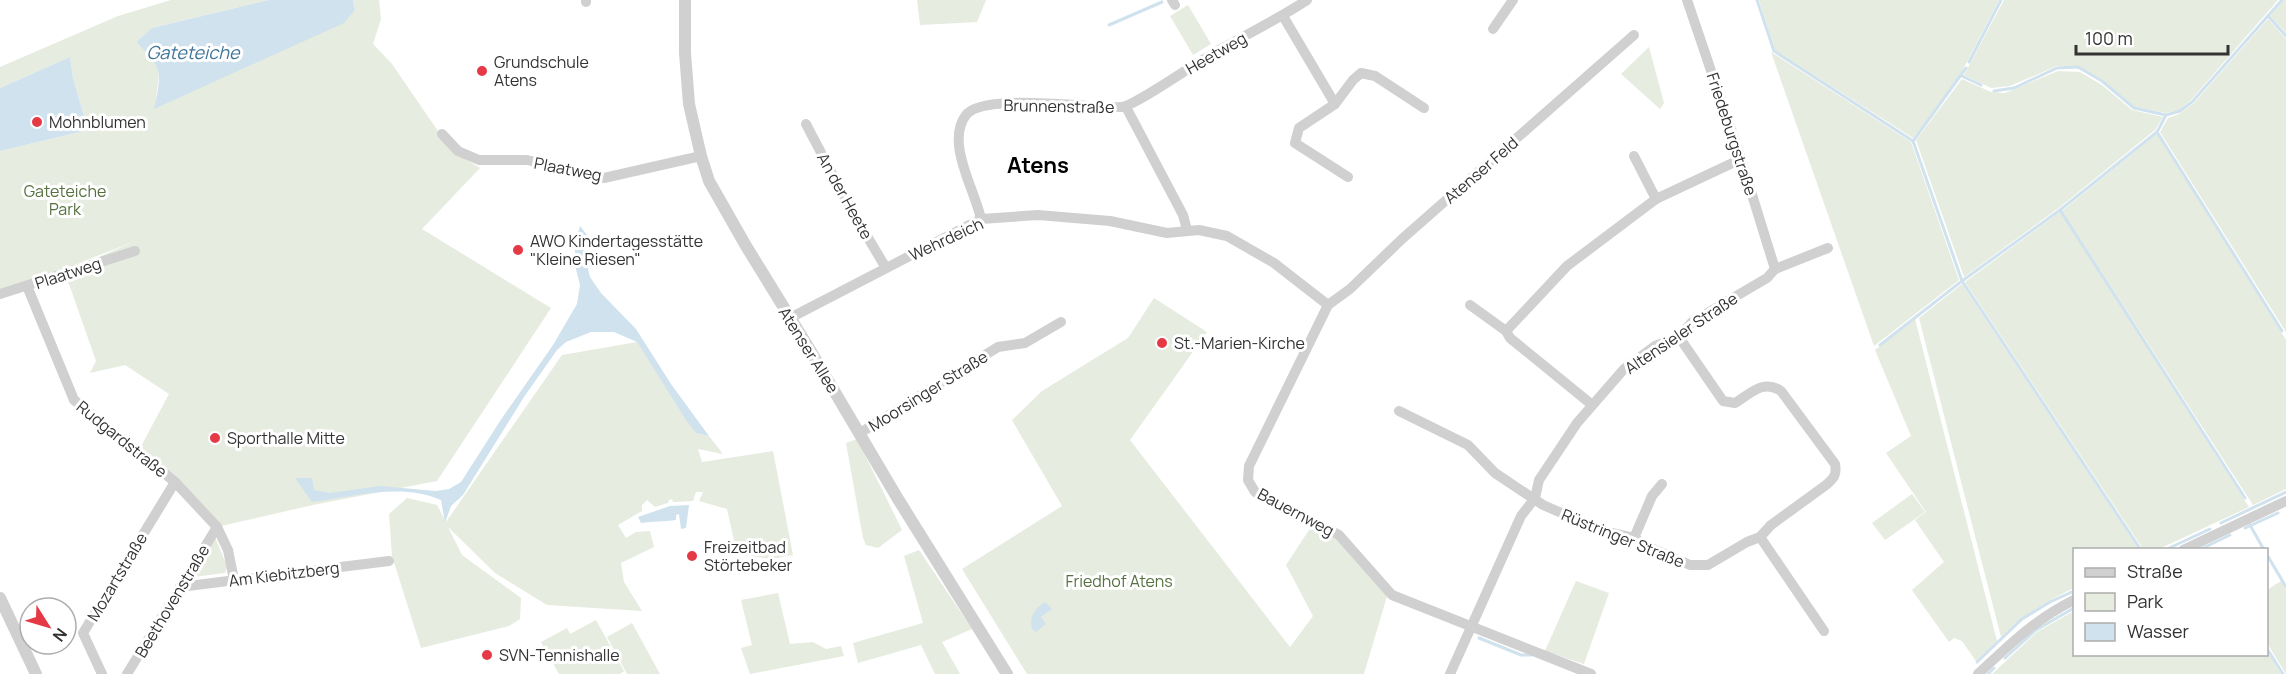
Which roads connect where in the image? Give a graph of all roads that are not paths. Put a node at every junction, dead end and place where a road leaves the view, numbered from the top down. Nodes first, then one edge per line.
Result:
1 (685, 0) edge
2 (1307, 0) edge
3 (1513, 0) edge
4 (1687, 0) edge
5 (1283, 16) junction
6 (1493, 29) dead end
7 (1634, 35) dead end
8 (1335, 104) junction
9 (1126, 107) junction
10 (1424, 108) dead end
11 (806, 124) dead end
12 (442, 134) dead end
13 (701, 156) junction
14 (1634, 156) dead end
15 (1741, 159) junction
16 (1348, 177) dead end
17 (1656, 199) junction
18 (981, 219) junction
19 (1187, 230) junction
20 (1828, 248) dead end
21 (135, 251) dead end
22 (886, 268) junction
23 (1776, 269) junction
24 (27, 286) junction
25 (0, 294) edge
26 (1328, 305) junction
27 (1470, 305) dead end
28 (790, 318) junction
29 (1061, 322) dead end
30 (1506, 331) junction
31 (1679, 337) junction
32 (1591, 404) junction
33 (1399, 411) dead end
34 (860, 433) junction
35 (175, 482) junction
36 (1662, 484) dead end
37 (1534, 498) junction
38 (2286, 501) edge
39 (217, 527) junction
40 (1760, 537) junction
41 (1634, 538) junction
42 (2185, 548) edge
43 (389, 561) dead end
44 (234, 580) junction
45 (180, 587) junction
46 (0, 598) edge
47 (2073, 600) edge
48 (1471, 626) junction
49 (1824, 631) dead end
50 (36, 674) edge
51 (102, 674) edge
52 (127, 674) edge
53 (1007, 674) edge
54 (1450, 674) edge
55 (1591, 674) edge
56 (1978, 674) edge

1 - 13 street, Atenser Allee
2 - 5 street, Heetweg
3 - 6 street
4 - 15 street, Friedeburgstraße
5 - 8 street
5 - 9 street, Heetweg
7 - 26 street, Atenser Feld
8 - 10 street
8 - 16 street
9 - 18 street, Brunnenstraße
9 - 19 street, Brunnenstraße
11 - 22 street, An der Heete
12 - 13 street, Plaatweg
13 - 28 street, Atenser Allee
14 - 17 street
15 - 17 street
15 - 23 street, Friedeburgstraße
17 - 30 street
18 - 19 street, Wehrdeich
18 - 22 street, Wehrdeich
19 - 26 street
20 - 23 street, Altensieler Straße
21 - 24 street, Plaatweg
22 - 28 street, Wehrdeich
23 - 31 street, Altensieler Straße
24 - 25 street, Plaatweg
24 - 35 street, Rudgardstraße
26 - 48 street, Bauernweg
27 - 30 street
28 - 34 street, Atenser Allee
29 - 34 street, Moorsinger Straße
30 - 32 street
31 - 32 street, Altensieler Straße
31 - 40 street, Rüstringer Straße
32 - 37 street, Altensieler Straße
33 - 37 street, Rüstringer Straße
34 - 53 street, Atenser Allee
35 - 39 street, Rudgardstraße
35 - 51 street, Mozartstraße
36 - 41 street
37 - 41 street, Rüstringer Straße
37 - 48 street, Altensieler Straße
38 - 42 street
39 - 44 street, Rudgardstraße
39 - 45 street, Beethovenstraße
40 - 41 street, Rüstringer Straße
40 - 49 street
43 - 44 street, Am Kiebitzberg
44 - 45 street, Am Kiebitzberg
45 - 52 street, Beethovenstraße
46 - 50 street
47 - 56 street
48 - 54 street, Altensieler Straße
48 - 55 street, Bauernweg

